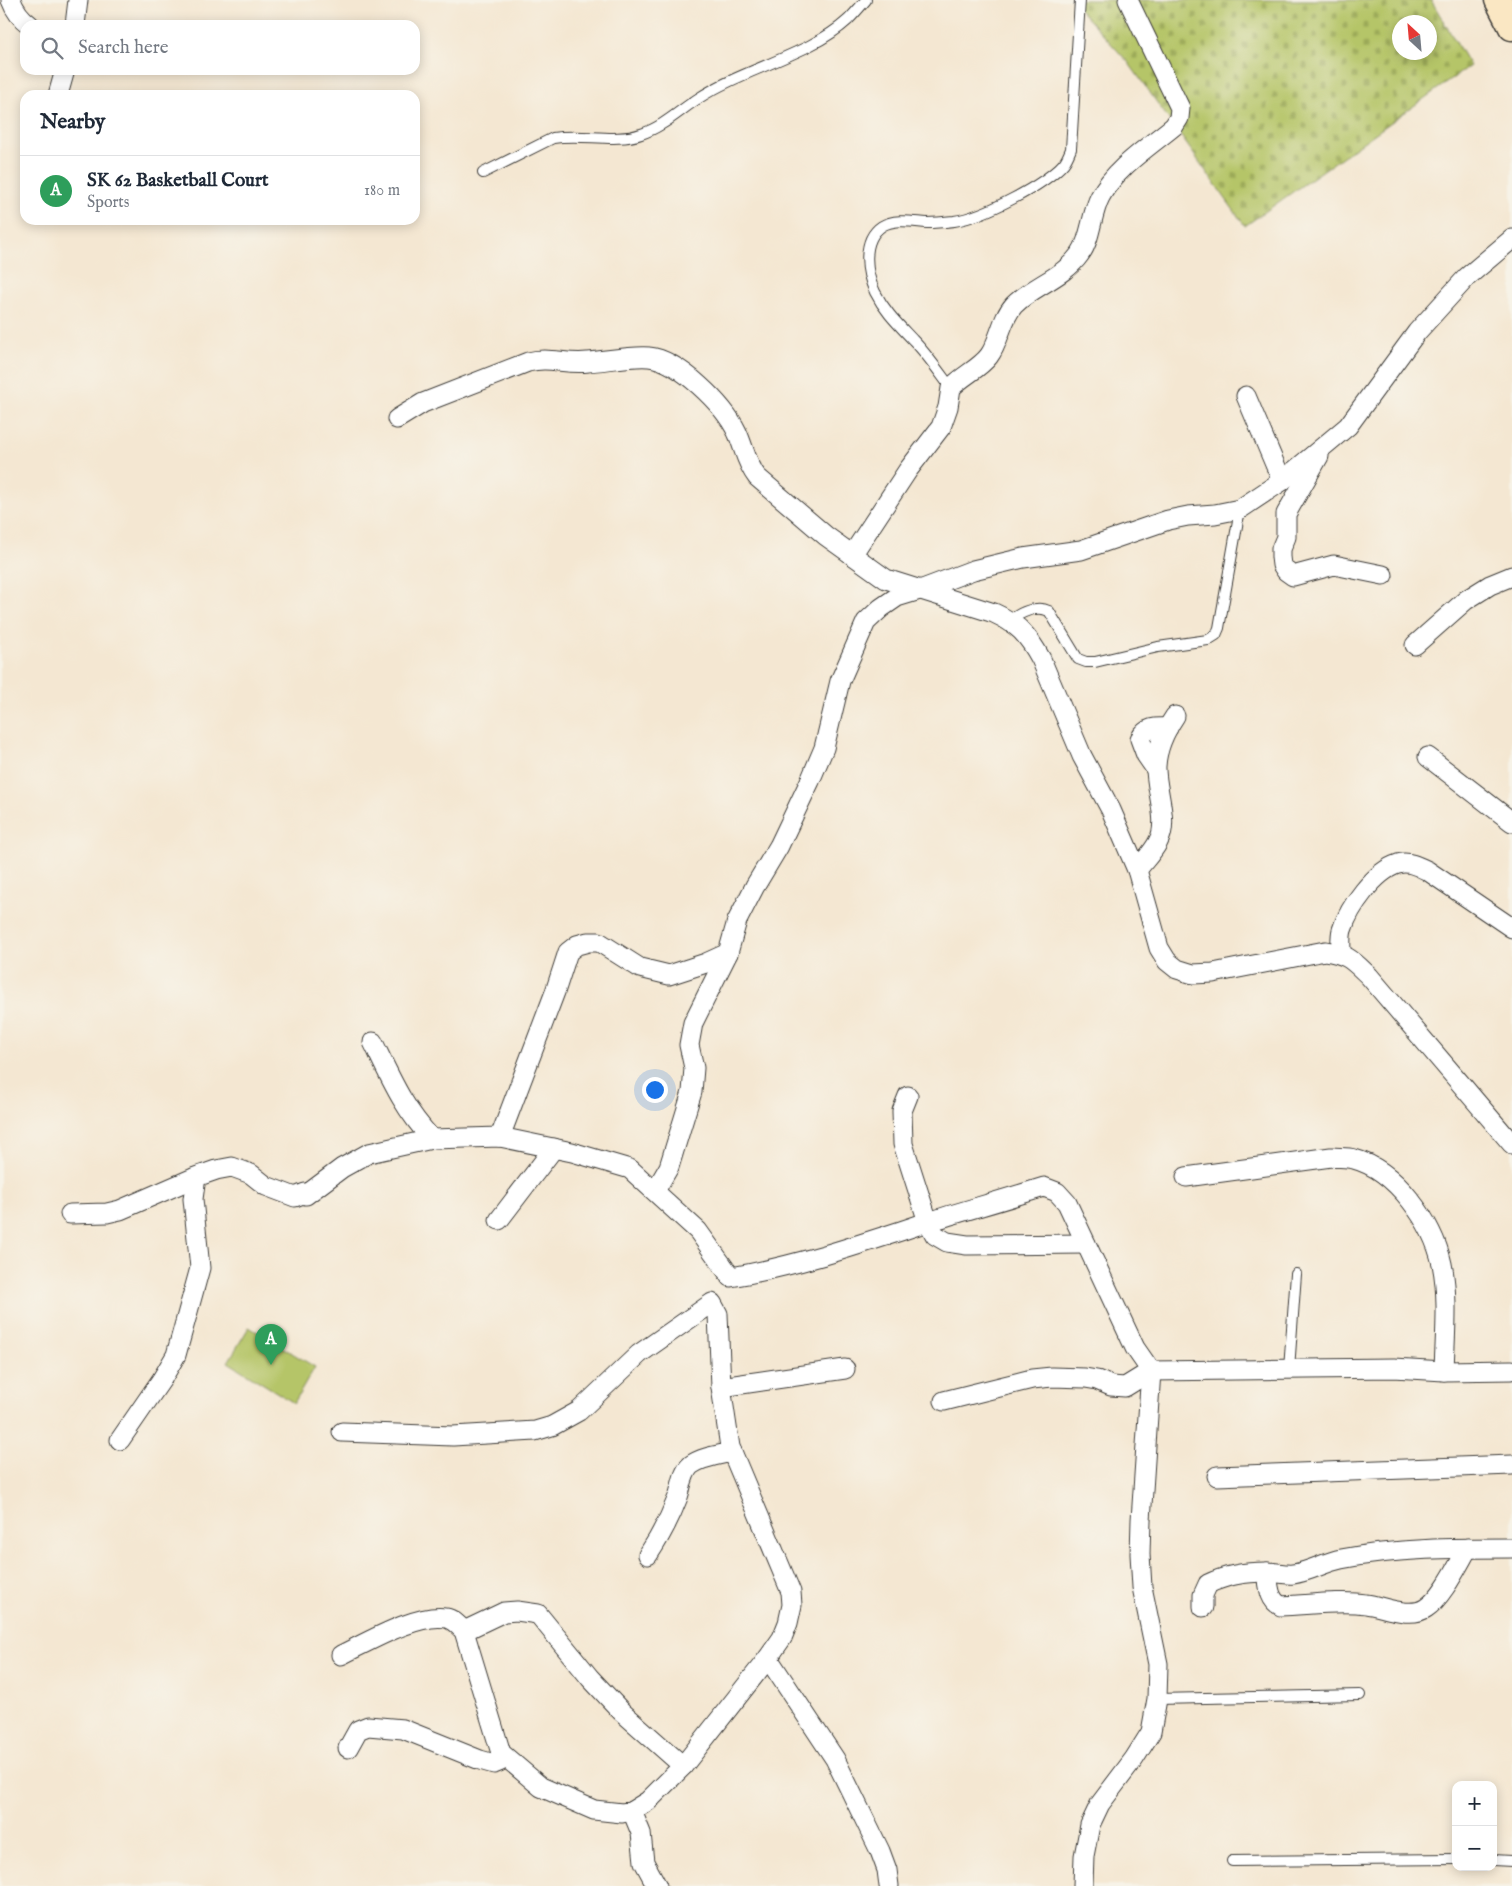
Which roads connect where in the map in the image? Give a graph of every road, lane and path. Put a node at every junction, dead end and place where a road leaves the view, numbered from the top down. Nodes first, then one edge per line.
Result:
1 (11, 0) edge
2 (78, 0) edge
3 (866, 0) edge
4 (1080, 0) edge
5 (1128, 0) edge
6 (1499, 0) edge
7 (24, 20) edge
8 (76, 20) edge
9 (1512, 26) edge
10 (64, 75) edge
11 (59, 90) edge
12 (484, 172) dead end
13 (1512, 239) edge
14 (951, 388) junction
15 (1246, 396) dead end
16 (397, 419) dead end
17 (1325, 446) junction
18 (1282, 481) junction
19 (1240, 509) junction
20 (852, 556) junction
21 (1383, 575) dead end
22 (1512, 576) edge
23 (920, 590) junction
24 (1010, 621) junction
25 (1415, 646) dead end
26 (1171, 722) dead end
27 (1428, 757) dead end
28 (1512, 822) edge
29 (1137, 870) junction
30 (1512, 928) edge
31 (728, 953) junction
32 (1341, 954) junction
33 (373, 1042) dead end
34 (908, 1096) dead end
35 (500, 1137) junction
36 (432, 1139) junction
37 (1512, 1144) edge
38 (554, 1148) junction
39 (196, 1177) junction
40 (1186, 1177) dead end
41 (655, 1191) junction
42 (70, 1214) dead end
43 (499, 1220) dead end
44 (928, 1222) junction
45 (1086, 1244) junction
46 (1296, 1274) dead end
47 (731, 1276) junction
48 (712, 1303) junction
49 (1289, 1368) junction
50 (845, 1369) dead end
51 (1512, 1370) edge
52 (1152, 1371) junction
53 (1444, 1371) junction
54 (721, 1387) junction
55 (944, 1401) dead end
56 (342, 1432) dead end
57 (120, 1440) dead end
58 (732, 1452) junction
59 (1512, 1465) edge
60 (1217, 1476) dead end
61 (1468, 1548) junction
62 (1512, 1548) edge
63 (648, 1555) dead end
64 (1267, 1572) junction
65 (1203, 1607) dead end
66 (464, 1631) junction
67 (341, 1655) dead end
68 (768, 1658) junction
69 (1360, 1694) dead end
70 (1157, 1699) junction
71 (348, 1748) dead end
72 (501, 1753) junction
73 (683, 1766) junction
74 (632, 1811) junction
75 (1452, 1859) edge
76 (1497, 1860) edge
77 (1232, 1861) dead end
78 (1512, 1861) edge
79 (657, 1886) edge
80 (889, 1886) edge
81 (1083, 1886) edge

1 - 7 street
2 - 8 street
3 - 12 lane
4 - 14 lane
5 - 14 street
6 - 9 main road
10 - 11 street
13 - 17 street
14 - 20 street
15 - 18 street
16 - 20 street
17 - 18 street
17 - 21 street
18 - 19 street
19 - 23 street
19 - 24 lane
20 - 23 street
22 - 25 street
23 - 24 street
23 - 31 street
24 - 29 street
26 - 29 street
27 - 28 street
29 - 32 street
30 - 32 street
31 - 35 street
31 - 41 street
32 - 37 street
33 - 36 street
34 - 44 street
35 - 36 street
35 - 38 street
36 - 39 street
38 - 41 street
38 - 43 street
39 - 42 street
39 - 57 street
40 - 53 street
41 - 47 street
44 - 45 street
44 - 45 street
44 - 47 street
45 - 52 street
46 - 49 lane
47 - 48 street
48 - 54 street
48 - 56 street
49 - 52 street
49 - 53 street
50 - 54 street
51 - 53 street
52 - 55 street
52 - 70 street
54 - 58 street
58 - 63 street
58 - 68 street
59 - 60 street
61 - 62 street
61 - 64 street
61 - 64 street
64 - 65 street
66 - 67 street
66 - 72 street
66 - 73 street
68 - 73 street
68 - 80 street
69 - 70 lane
70 - 81 street
71 - 72 street
72 - 74 street
73 - 74 street
74 - 79 street
75 - 77 lane
76 - 78 lane

